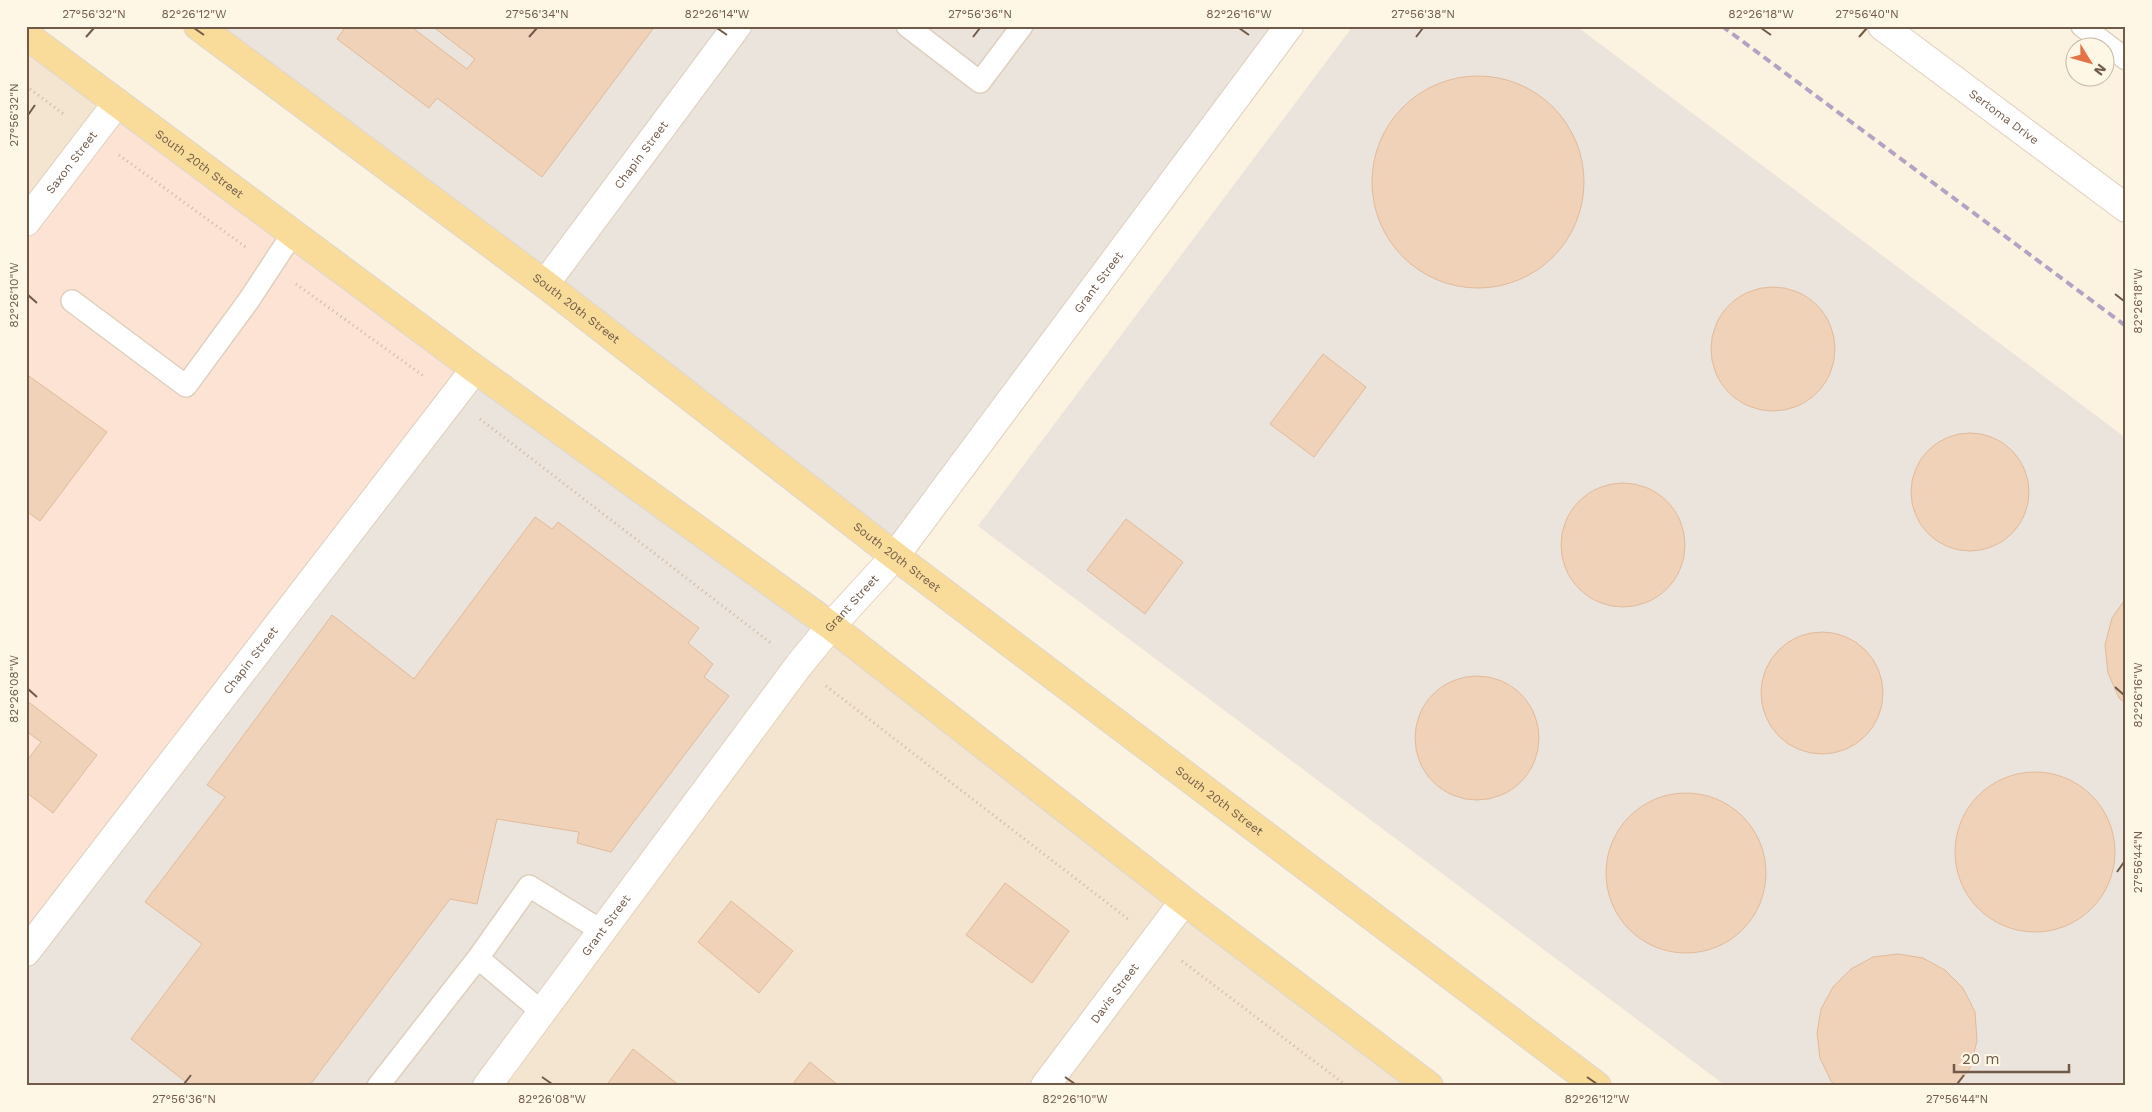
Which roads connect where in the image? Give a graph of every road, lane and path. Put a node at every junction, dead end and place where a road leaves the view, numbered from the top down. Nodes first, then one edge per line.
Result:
1 (198, 26) edge
2 (736, 26) edge
3 (907, 26) edge
4 (1022, 26) edge
5 (1289, 26) edge
6 (1882, 26) edge
7 (2082, 26) edge
8 (26, 35) edge
9 (2126, 60) edge
10 (26, 86) edge
11 (117, 103) junction
12 (93, 136) junction
13 (2126, 208) edge
14 (26, 222) edge
15 (293, 233) junction
16 (270, 265) junction
17 (545, 284) junction
18 (72, 301) dead end
19 (475, 369) junction
20 (452, 397) junction
21 (895, 556) junction
22 (831, 626) junction
23 (799, 665) junction
24 (1184, 901) junction
25 (602, 931) junction
26 (1155, 940) junction
27 (26, 952) edge
28 (478, 958) junction
29 (542, 1012) junction
30 (378, 1086) edge
31 (487, 1086) edge
32 (1045, 1086) edge
33 (1347, 1086) edge
34 (1429, 1086) edge
35 (1597, 1086) edge

1 - 17 main road, South 20th Street
2 - 17 street, Chapin Street
3 - 4 lane
5 - 21 street, Grant Street
6 - 13 street, Sertoma Drive
7 - 9 lane
8 - 11 main road, South 20th Street
10 - 12 path
11 - 12 street, Saxon Street
11 - 15 main road, South 20th Street
12 - 14 street, Saxon Street
12 - 16 path
15 - 16 lane
15 - 19 main road, South 20th Street
16 - 18 lane
16 - 20 path
17 - 21 main road, South 20th Street
19 - 20 street, Chapin Street
19 - 22 main road, South 20th Street
20 - 23 path
20 - 27 street, Chapin Street
21 - 22 street, Grant Street
21 - 35 main road, South 20th Street
22 - 23 street, Grant Street
22 - 24 main road, South 20th Street
23 - 25 street, Grant Street
23 - 26 path
24 - 26 street, Davis Street
24 - 34 main road, South 20th Street
25 - 28 lane
25 - 29 street, Grant Street
26 - 32 street, Davis Street
26 - 33 path
28 - 29 lane
28 - 30 lane
29 - 31 street, Grant Street

